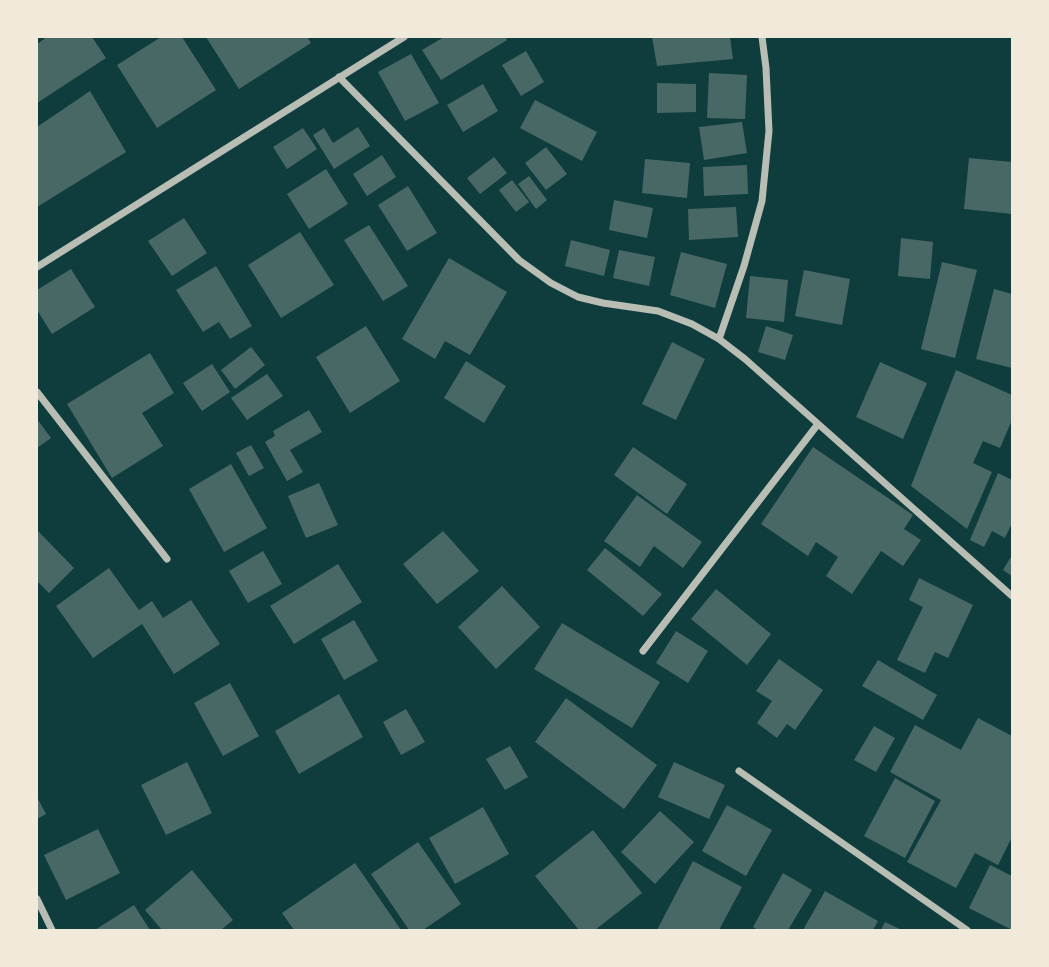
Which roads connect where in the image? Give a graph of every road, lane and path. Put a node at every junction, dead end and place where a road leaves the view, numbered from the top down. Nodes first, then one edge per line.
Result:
1 (404, 37) edge
2 (762, 37) edge
3 (339, 77) junction
4 (37, 267) edge
5 (719, 339) junction
6 (37, 392) edge
7 (818, 424) junction
8 (167, 559) dead end
9 (1012, 596) edge
10 (643, 651) dead end
11 (739, 771) dead end
12 (37, 899) edge
13 (51, 930) edge
14 (967, 930) edge

1 - 3 street
2 - 5 street
3 - 4 street
3 - 5 street
5 - 7 street
6 - 8 street
7 - 9 street
7 - 10 street
11 - 14 street
12 - 13 street

